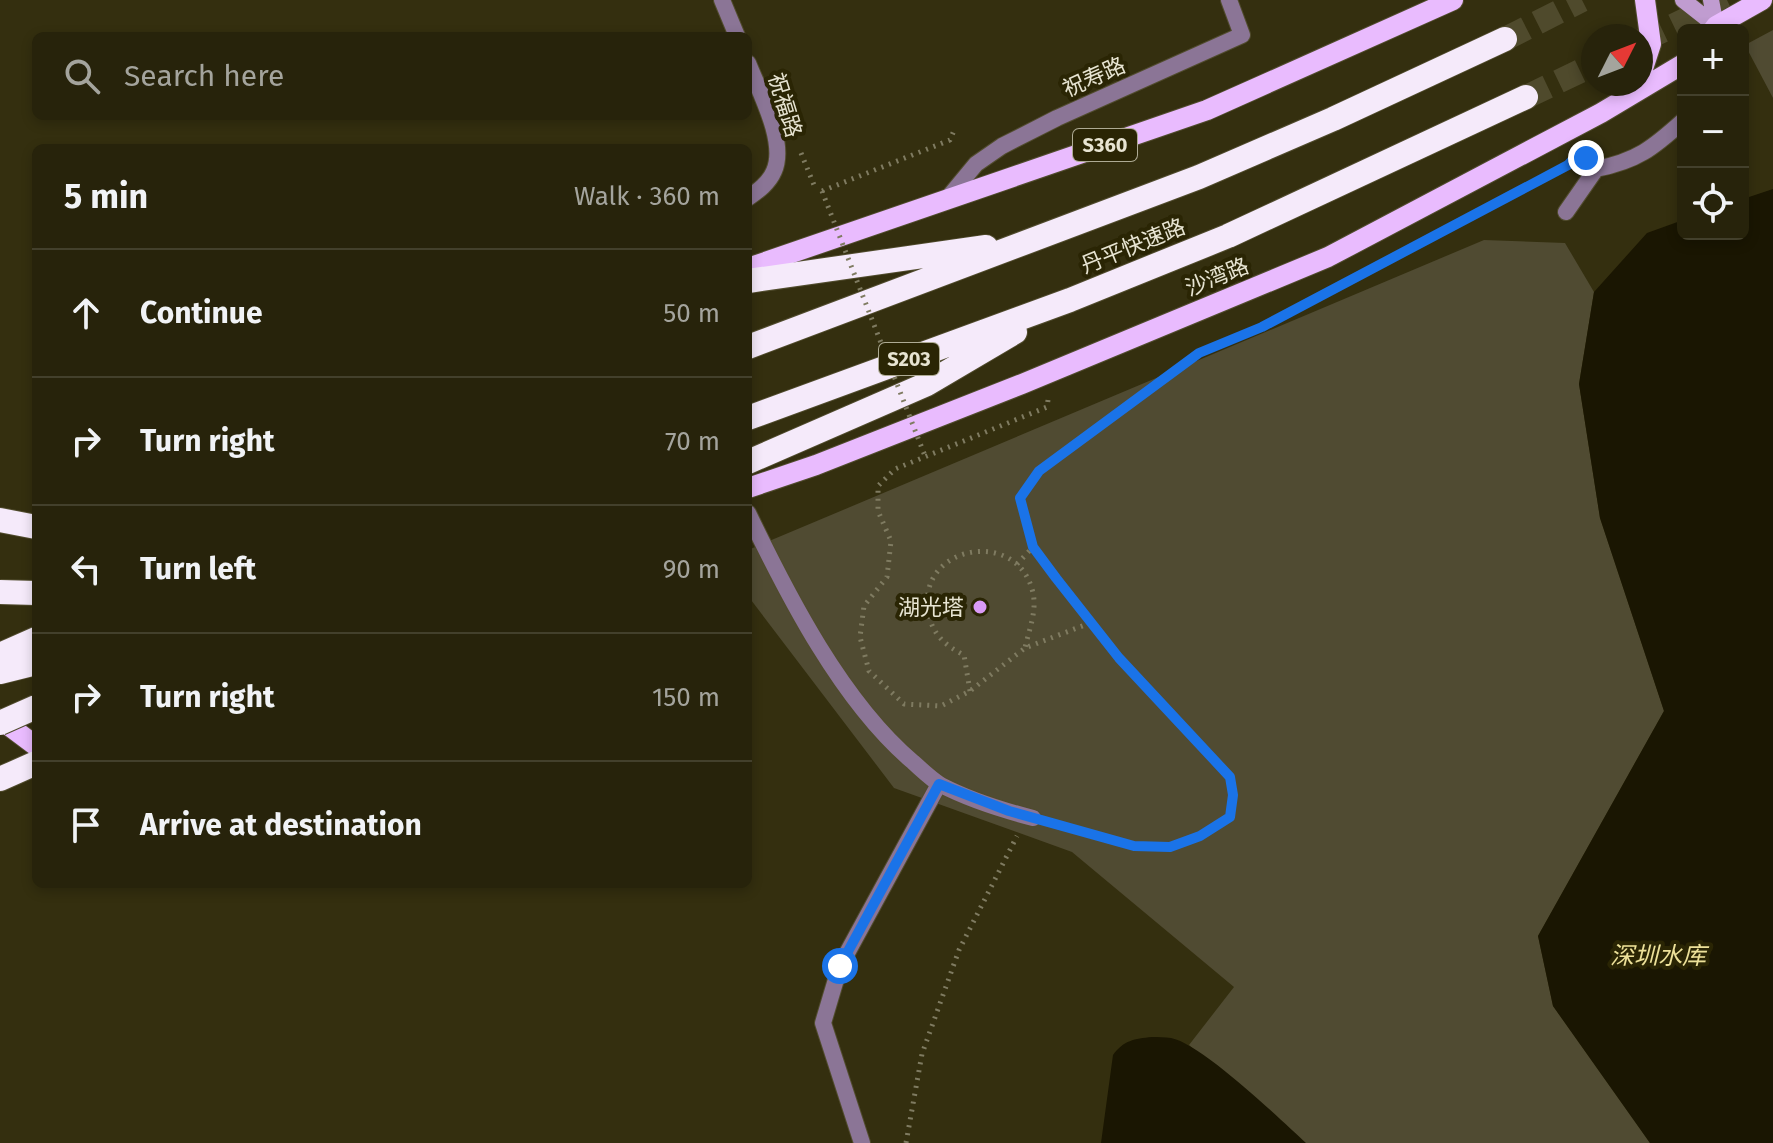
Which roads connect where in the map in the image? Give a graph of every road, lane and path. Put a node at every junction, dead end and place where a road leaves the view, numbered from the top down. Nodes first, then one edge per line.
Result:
1 (722, 0) edge
2 (1229, 0) edge
3 (1453, 0) edge
4 (1645, 0) edge
5 (1683, 0) edge
6 (1711, 0) edge
7 (1762, 0) edge
8 (1648, 24) edge
9 (1710, 24) edge
10 (1714, 24) edge
11 (1721, 24) edge
12 (735, 32) edge
13 (1505, 39) tunnel mouth
14 (1677, 70) edge
15 (752, 73) edge
16 (1653, 81) edge
17 (1622, 96) edge
18 (1526, 97) tunnel mouth
19 (1677, 126) edge
20 (955, 128) dead end
21 (1580, 152) joint
22 (805, 163) dead end
23 (1596, 169) junction
24 (814, 185) dead end
25 (752, 195) edge
26 (947, 199) junction
27 (1566, 212) dead end
28 (1028, 242) junction
29 (752, 267) edge
30 (752, 280) edge
31 (1070, 300) junction
32 (752, 346) edge
33 (1047, 407) dead end
34 (752, 417) edge
35 (925, 456) junction
36 (752, 460) edge
37 (752, 487) edge
38 (0, 520) edge
39 (752, 520) edge
40 (32, 526) edge
41 (1033, 547) junction
42 (1017, 564) junction
43 (32, 581) edge
44 (32, 593) edge
45 (0, 594) edge
46 (1090, 623) junction
47 (32, 641) edge
48 (1025, 648) junction
49 (0, 655) edge
50 (32, 664) edge
51 (0, 672) edge
52 (970, 691) junction
53 (32, 709) edge
54 (0, 721) edge
55 (32, 743) edge
56 (32, 765) edge
57 (0, 779) edge
58 (939, 784) junction
59 (1033, 818) junction
60 (862, 1143) edge
61 (906, 1143) edge

1 - 12 street
2 - 26 street, 祝寿路
3 - 26 main road, S360
4 - 8 main road
5 - 9 main road
6 - 10 main road
7 - 11 main road
13 - 28 highway, 丹平快速路
14 - 16 main road, 沙湾路
15 - 25 street, 祝福路
17 - 37 main road, 沙湾路
18 - 31 highway, 丹平快速路 / S203
19 - 23 street
20 - 35 path, bridge
21 - 23 street
21 - 41 path
22 - 24 path
23 - 27 street
26 - 29 main road, S360
28 - 30 highway
28 - 32 highway, 丹平快速路
31 - 34 highway, 丹平快速路 / S203
31 - 36 highway
33 - 35 path
35 - 52 path
38 - 40 highway
39 - 58 street
41 - 42 path
41 - 46 path
42 - 48 path
42 - 52 path
43 - 45 main road
44 - 45 highway, bridge
46 - 48 path
46 - 59 path
47 - 49 highway
48 - 52 path
50 - 51 highway
53 - 54 highway, bridge
54 - 55 main road
56 - 57 highway
58 - 59 street
58 - 60 street
59 - 61 path

